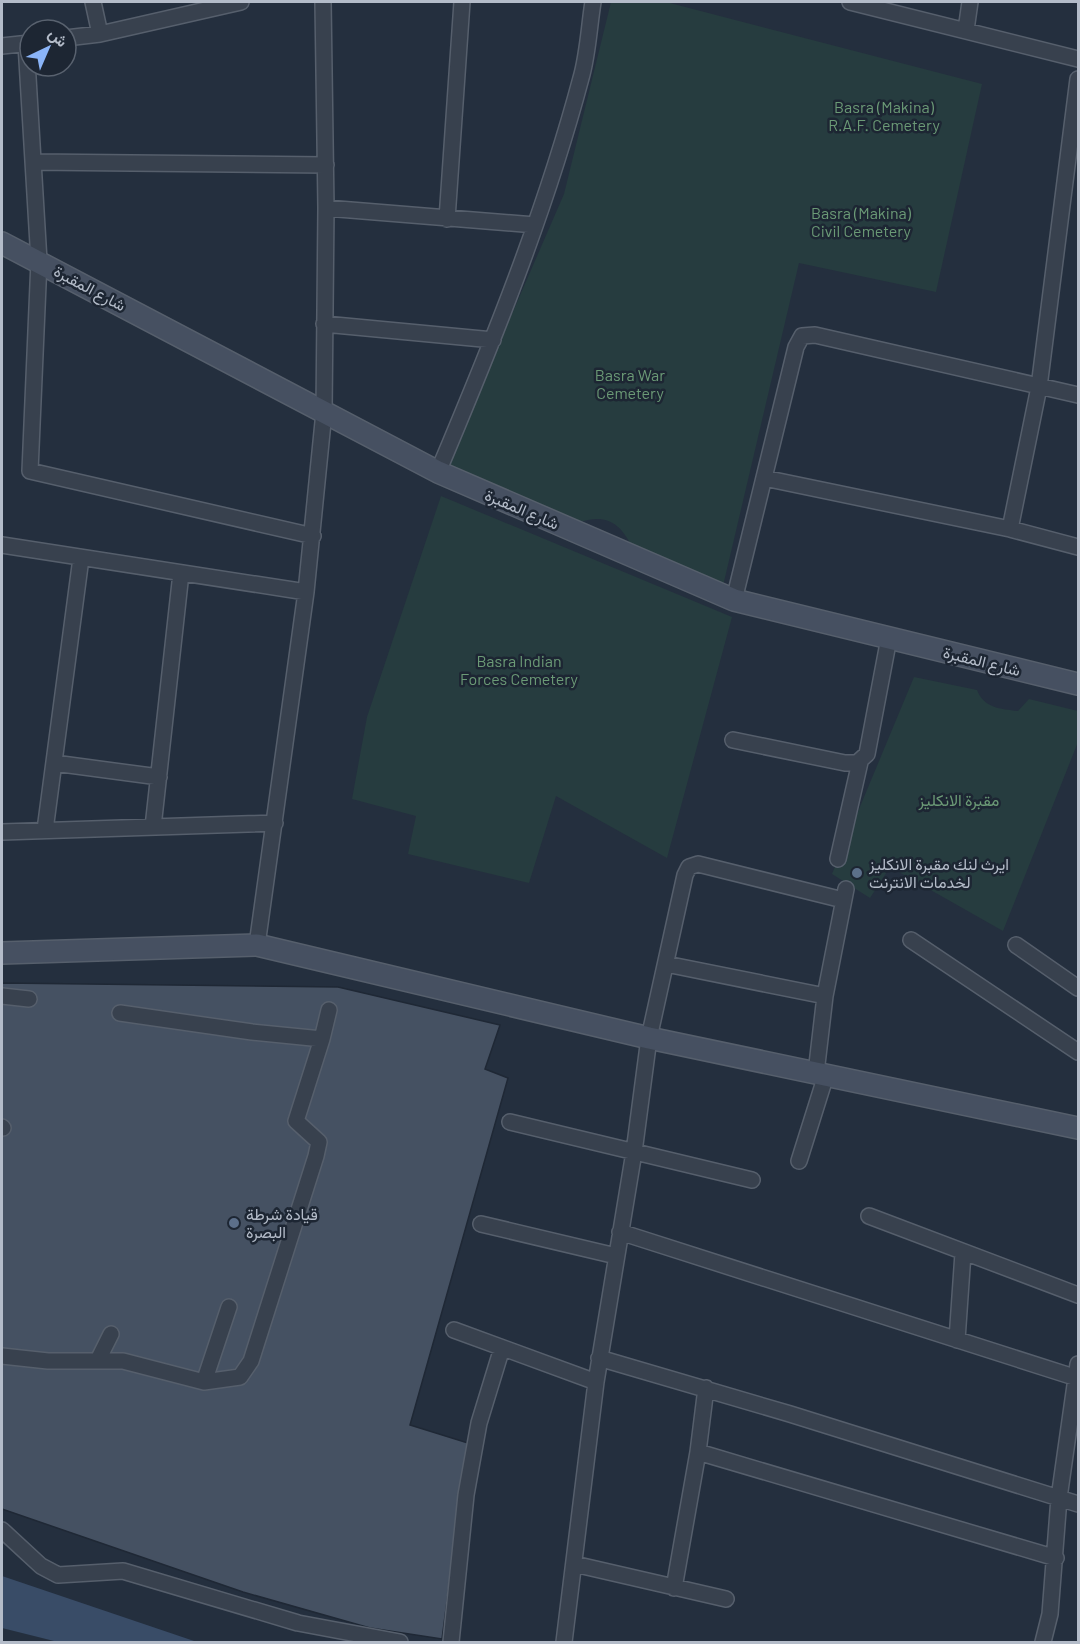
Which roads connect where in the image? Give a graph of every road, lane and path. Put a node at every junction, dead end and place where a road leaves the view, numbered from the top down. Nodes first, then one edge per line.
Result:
1 (93, 2) edge
2 (241, 2) edge
3 (323, 2) edge
4 (462, 2) edge
5 (593, 2) edge
6 (850, 2) edge
7 (970, 2) edge
8 (200, 6) edge
9 (966, 30) junction
10 (100, 34) junction
11 (78, 37) edge
12 (18, 45) edge
13 (2, 46) edge
14 (1078, 59) edge
15 (29, 78) edge
16 (1078, 79) edge
17 (33, 162) junction
18 (326, 165) junction
19 (326, 208) junction
20 (447, 219) junction
21 (535, 225) junction
22 (2, 243) edge
23 (39, 261) junction
24 (324, 324) junction
25 (493, 340) junction
26 (1039, 387) junction
27 (1078, 395) edge
28 (324, 412) junction
29 (438, 472) junction
30 (764, 478) junction
31 (1010, 529) junction
32 (313, 536) junction
33 (2, 546) edge
34 (1078, 547) edge
35 (81, 558) junction
36 (181, 573) junction
37 (306, 592) junction
38 (734, 600) junction
39 (889, 638) junction
40 (1078, 684) edge
41 (733, 740) dead end
42 (860, 762) junction
43 (54, 763) junction
44 (159, 777) junction
45 (275, 823) junction
46 (153, 827) junction
47 (45, 830) junction
48 (2, 832) edge
49 (838, 859) dead end
50 (911, 940) dead end
51 (257, 945) junction
52 (1016, 945) dead end
53 (2, 953) edge
54 (666, 964) junction
55 (1078, 988) edge
56 (2, 996) edge
57 (825, 996) junction
58 (29, 999) dead end
59 (329, 1010) dead end
60 (120, 1012) dead end
61 (649, 1038) junction
62 (322, 1039) junction
63 (1078, 1052) edge
64 (821, 1074) junction
65 (510, 1122) dead end
66 (1078, 1128) edge
67 (634, 1152) junction
68 (799, 1161) dead end
69 (752, 1180) dead end
70 (869, 1216) dead end
71 (481, 1224) dead end
72 (620, 1232) junction
73 (963, 1253) junction
74 (616, 1256) junction
75 (1078, 1295) edge
76 (229, 1307) dead end
77 (454, 1330) dead end
78 (111, 1334) dead end
79 (957, 1340) junction
80 (502, 1348) junction
81 (2, 1356) edge
82 (599, 1358) junction
83 (98, 1360) junction
84 (1078, 1371) edge
85 (204, 1382) junction
86 (596, 1382) junction
87 (706, 1388) junction
88 (1074, 1426) edge
89 (698, 1452) junction
90 (1059, 1498) junction
91 (1078, 1504) edge
92 (2, 1530) edge
93 (1056, 1558) junction
94 (574, 1564) junction
95 (674, 1588) junction
96 (726, 1599) dead end
97 (400, 1642) edge
98 (451, 1642) edge
99 (564, 1642) edge
100 (1043, 1642) edge

1 - 10 street
2 - 8 street
3 - 18 street
4 - 20 street
5 - 21 street
6 - 9 street
7 - 9 street
8 - 10 street
9 - 14 street
10 - 11 street
12 - 13 street
15 - 17 street
16 - 26 street
17 - 18 street
17 - 23 street
18 - 19 street
19 - 20 street
19 - 24 street
20 - 21 street
21 - 25 street
22 - 23 main road, شارع المقبرة
23 - 28 main road, شارع المقبرة
23 - 32 street
24 - 25 street
24 - 28 street
25 - 29 street
26 - 27 street
26 - 30 street
26 - 31 street
28 - 29 main road, شارع المقبرة
28 - 32 street
29 - 38 main road, شارع المقبرة
30 - 31 street
30 - 38 street
31 - 34 street
32 - 37 street
33 - 35 street
35 - 36 street
35 - 43 street
36 - 37 street
36 - 44 street
37 - 45 street
38 - 39 main road, شارع المقبرة
39 - 40 main road, شارع المقبرة
39 - 42 street
41 - 42 street
42 - 49 street
43 - 44 street
43 - 47 street
44 - 46 street
45 - 46 street
45 - 51 street
46 - 47 street
47 - 48 street
50 - 63 street
51 - 53 main road
51 - 61 main road
52 - 55 street
54 - 57 street
54 - 57 street
54 - 61 street
56 - 58 street
57 - 64 street
59 - 62 street
60 - 62 street
61 - 64 main road
61 - 67 street
62 - 85 street
64 - 66 main road
64 - 68 street
65 - 67 street
67 - 69 street
67 - 72 street
70 - 73 street
71 - 74 street
72 - 74 street
72 - 79 street
73 - 75 street
73 - 79 street
74 - 82 street
76 - 85 street
77 - 80 street
78 - 83 street
79 - 84 street
80 - 86 street
80 - 98 street
81 - 83 street
82 - 86 street
82 - 87 street
83 - 85 street
84 - 88 street
86 - 94 street
87 - 89 street
87 - 90 street
88 - 90 street
89 - 93 street
89 - 95 street
90 - 91 street
90 - 93 street
92 - 97 street
93 - 100 street
94 - 95 street
94 - 99 street
95 - 96 street

